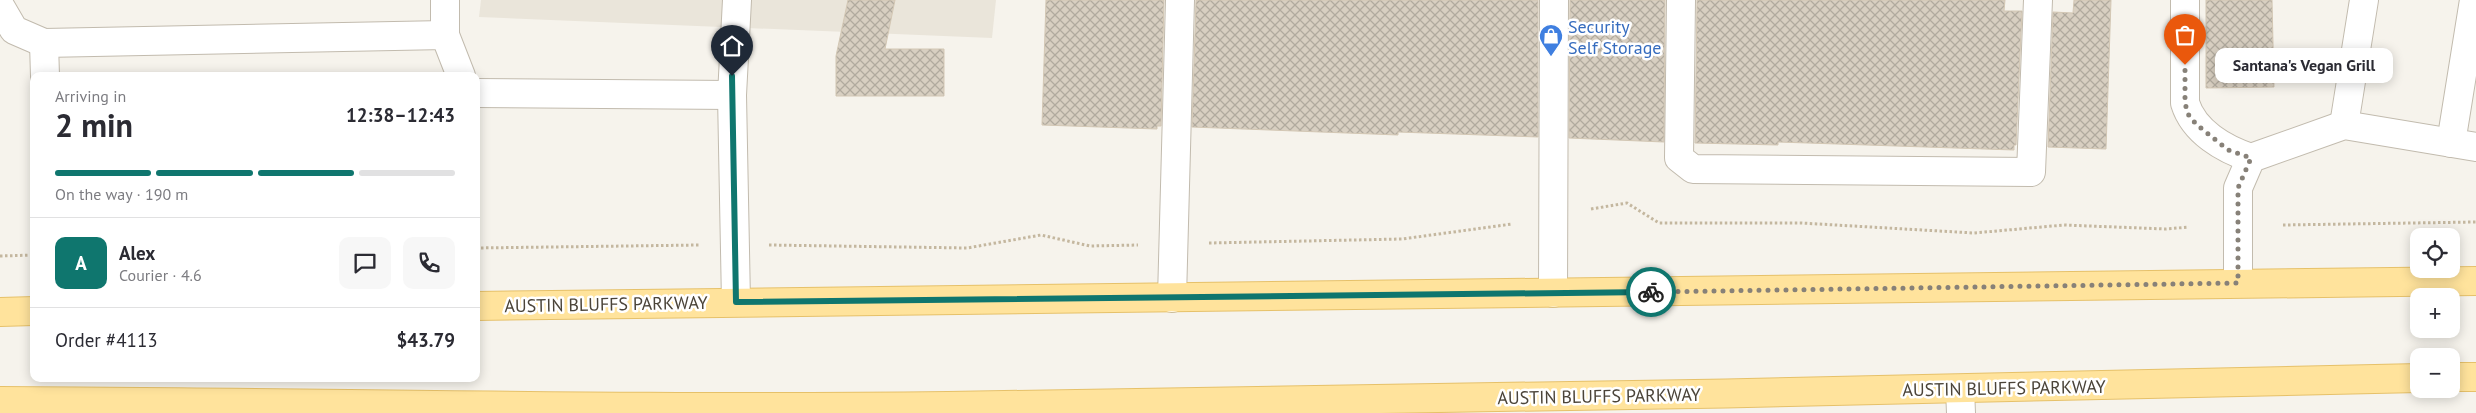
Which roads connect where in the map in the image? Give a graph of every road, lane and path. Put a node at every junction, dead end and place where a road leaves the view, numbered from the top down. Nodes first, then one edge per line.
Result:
1 (445, 0) edge
2 (737, 0) edge
3 (1180, 0) edge
4 (1554, 0) edge
5 (1681, 0) edge
6 (2038, 0) edge
7 (2185, 0) edge
8 (2364, 0) edge
9 (2474, 0) edge
10 (0, 6) edge
11 (445, 36) junction
12 (44, 43) junction
13 (45, 72) edge
14 (459, 72) edge
15 (480, 93) edge
16 (732, 95) junction
17 (2344, 125) junction
18 (2464, 145) edge
19 (2251, 158) junction
20 (1591, 209) dead end
21 (2476, 222) edge
22 (1512, 224) dead end
23 (2283, 225) dead end
24 (2189, 227) dead end
25 (1174, 244) junction
26 (734, 245) junction
27 (480, 248) edge
28 (30, 255) edge
29 (0, 256) edge
30 (2476, 280) edge
31 (2238, 283) junction
32 (1553, 293) junction
33 (1172, 298) junction
34 (736, 302) junction
35 (480, 306) edge
36 (30, 311) edge
37 (0, 312) edge
38 (2460, 377) edge
39 (2476, 377) edge
40 (2410, 378) edge
41 (0, 401) edge
42 (1960, 401) edge
43 (475, 409) edge

1 - 11 street
2 - 16 street
3 - 25 street
4 - 32 street
5 - 6 street
7 - 19 street
8 - 17 street
9 - 18 street
10 - 12 street
11 - 12 street
11 - 14 street
12 - 13 street
15 - 16 street
16 - 26 street
17 - 18 street
17 - 19 street
19 - 31 street
20 - 24 path
21 - 23 path
22 - 25 path
25 - 26 path
25 - 33 street
26 - 27 path
26 - 34 street
28 - 29 path
30 - 31 main road, AUSTIN BLUFFS PARKWAY
31 - 32 main road, AUSTIN BLUFFS PARKWAY
32 - 33 main road, AUSTIN BLUFFS PARKWAY
33 - 34 main road, AUSTIN BLUFFS PARKWAY
34 - 35 main road, AUSTIN BLUFFS PARKWAY
36 - 37 main road
38 - 39 main road
40 - 42 main road, AUSTIN BLUFFS PARKWAY
41 - 43 main road, AUSTIN BLUFFS PARKWAY
42 - 43 main road, AUSTIN BLUFFS PARKWAY

